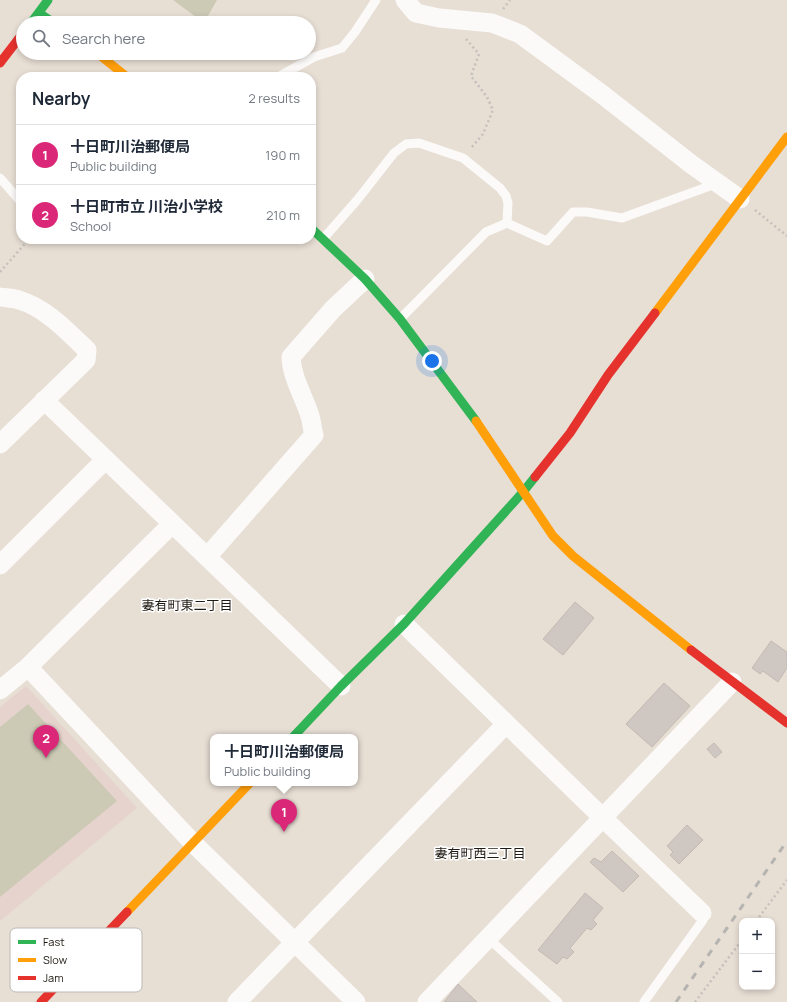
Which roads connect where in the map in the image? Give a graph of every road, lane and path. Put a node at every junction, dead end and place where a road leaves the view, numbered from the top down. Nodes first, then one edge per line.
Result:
1 (48, 0) edge
2 (376, 0) edge
3 (404, 0) edge
4 (39, 13) junction
5 (37, 16) edge
6 (44, 16) edge
7 (449, 19) junction
8 (16, 42) edge
9 (316, 55) edge
10 (106, 60) edge
11 (307, 60) edge
12 (0, 62) edge
13 (121, 72) edge
14 (287, 72) edge
15 (787, 137) edge
16 (463, 158) junction
17 (0, 178) edge
18 (718, 183) junction
19 (16, 196) edge
20 (740, 199) junction
21 (507, 223) junction
22 (316, 233) edge
23 (787, 236) edge
24 (322, 239) junction
25 (25, 244) edge
26 (0, 272) edge
27 (365, 279) junction
28 (0, 298) edge
29 (400, 319) junction
30 (44, 400) junction
31 (0, 444) edge
32 (105, 460) junction
33 (523, 492) junction
34 (172, 524) junction
35 (207, 557) junction
36 (0, 565) edge
37 (404, 624) junction
38 (28, 667) junction
39 (732, 682) junction
40 (341, 686) junction
41 (0, 690) edge
42 (787, 723) edge
43 (506, 724) junction
44 (296, 734) edge
45 (247, 786) edge
46 (603, 818) junction
47 (193, 843) junction
48 (787, 880) edge
49 (702, 913) joint
50 (758, 918) edge
51 (112, 928) edge
52 (488, 938) junction
53 (295, 943) junction
54 (739, 944) edge
55 (51, 992) edge
56 (42, 1002) edge
57 (237, 1002) edge
58 (356, 1002) edge
59 (427, 1002) edge
60 (558, 1002) edge
61 (644, 1002) edge
62 (696, 1002) edge

1 - 4 main road
2 - 9 lane
3 - 7 street
4 - 5 main road
4 - 6 main road
7 - 16 path
7 - 18 street
8 - 12 main road
10 - 13 main road
11 - 14 lane
15 - 20 main road
16 - 21 lane
16 - 24 lane
17 - 19 lane
18 - 20 street
18 - 21 lane
20 - 23 path
20 - 33 main road
21 - 29 lane
22 - 24 main road
24 - 27 main road
25 - 26 path
27 - 29 main road
27 - 35 street
28 - 30 street
29 - 33 main road
30 - 31 street
30 - 32 street
32 - 34 street
32 - 36 street
33 - 37 main road
33 - 39 main road
34 - 35 street
34 - 38 street
35 - 40 street
37 - 40 main road
37 - 43 street
38 - 41 street
38 - 47 street
39 - 42 main road
39 - 46 street
40 - 44 main road
43 - 46 street
43 - 53 street
45 - 47 main road
46 - 49 street
46 - 52 street
47 - 51 main road
47 - 53 street
48 - 50 path
49 - 61 lane
52 - 59 street
52 - 60 lane
53 - 57 street
53 - 58 street
54 - 62 path
55 - 56 main road

